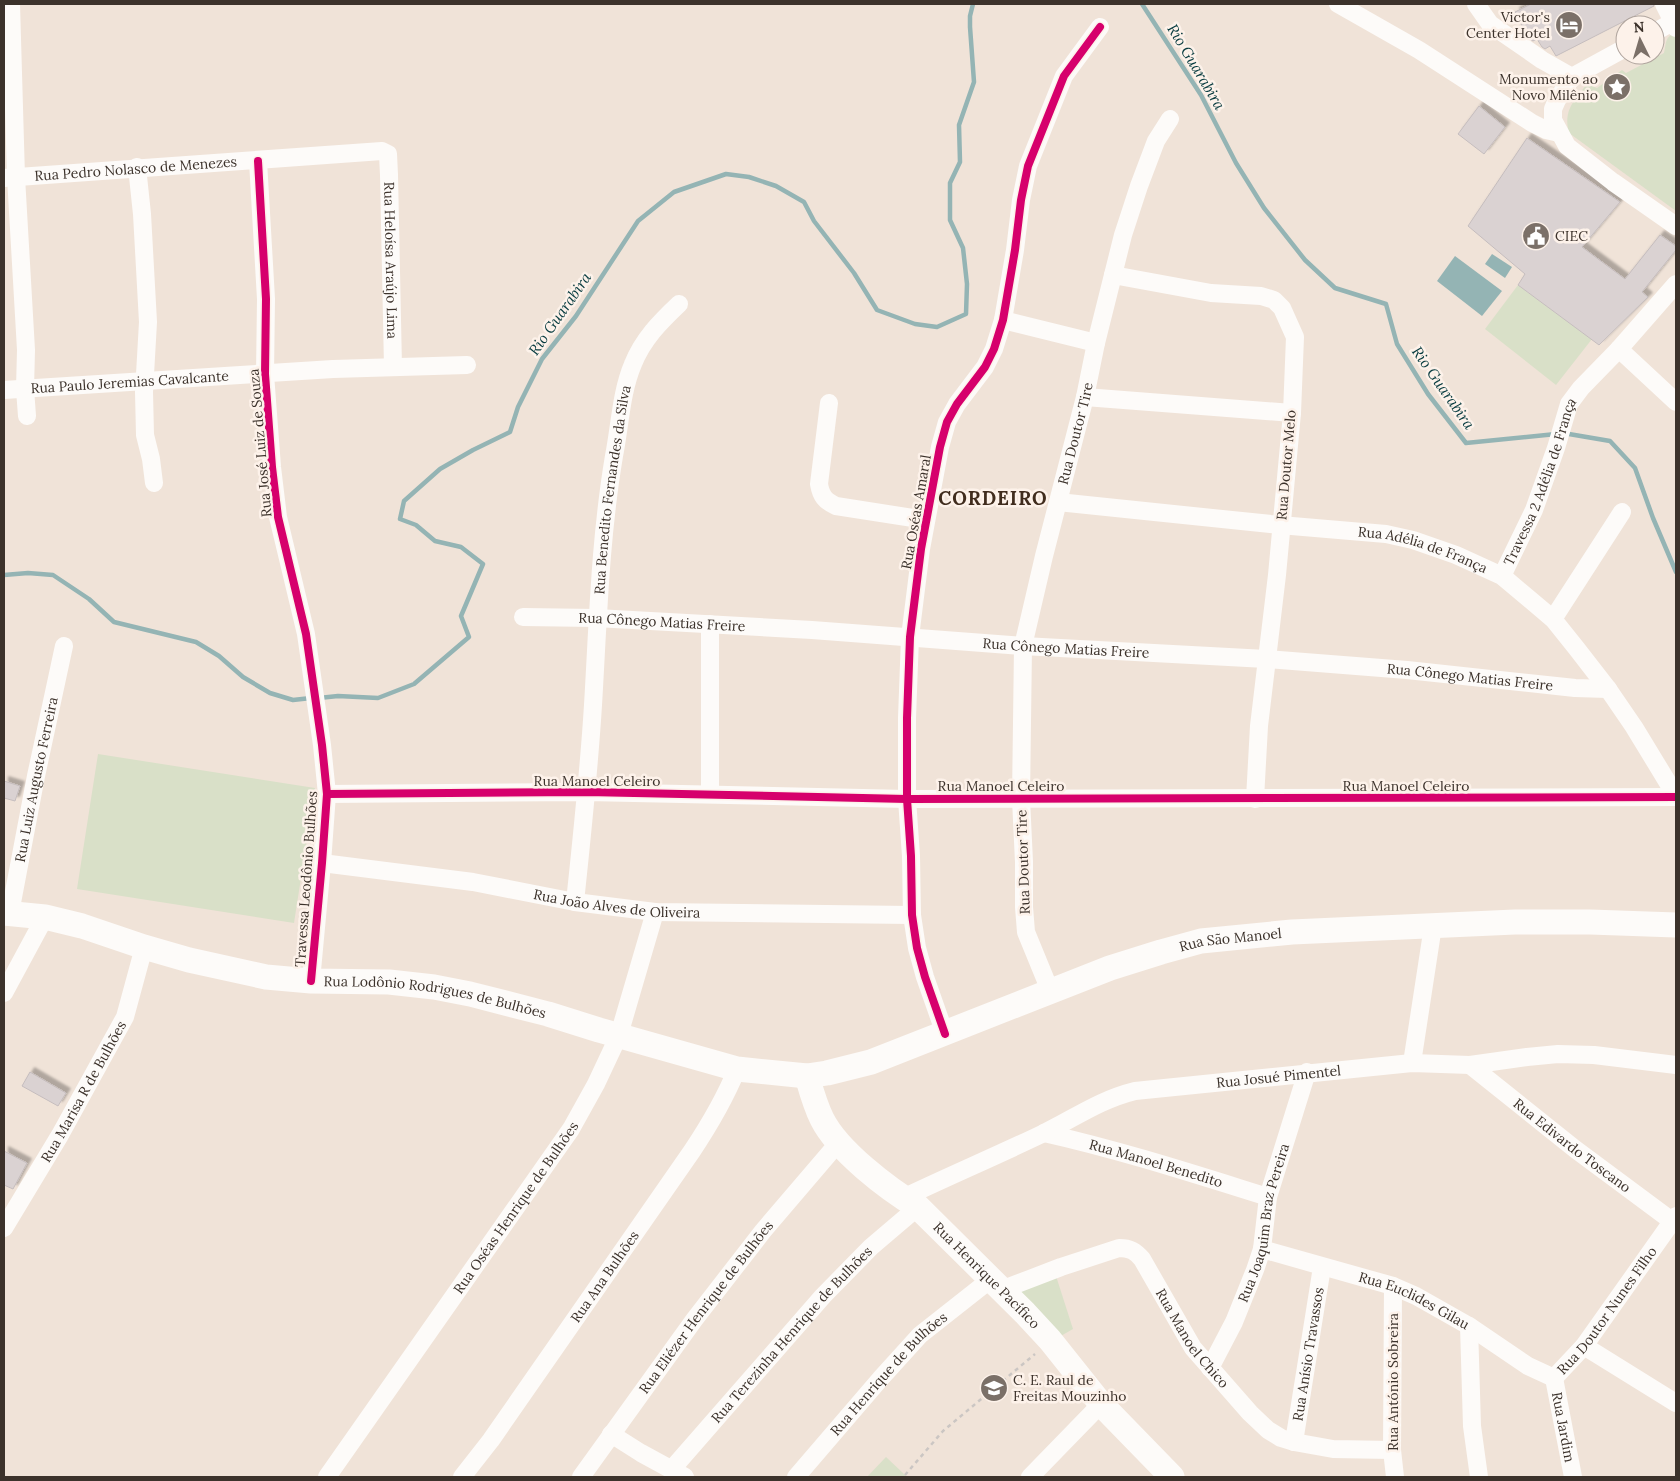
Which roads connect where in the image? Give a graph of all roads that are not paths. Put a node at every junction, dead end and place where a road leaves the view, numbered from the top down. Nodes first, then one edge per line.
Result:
1 (11, 4) edge
2 (1338, 4) edge
3 (1476, 4) edge
4 (1664, 4) edge
5 (1675, 23) edge
6 (1100, 27) dead end
7 (1615, 53) edge
8 (1572, 77) junction
9 (1170, 119) dead end
10 (1559, 132) junction
11 (388, 154) joint
12 (258, 161) junction
13 (137, 167) junction
14 (10, 177) edge
15 (1676, 226) edge
16 (1113, 275) junction
17 (1676, 284) edge
18 (679, 304) dead end
19 (1003, 320) junction
20 (1096, 343) junction
21 (1619, 350) junction
22 (467, 365) dead end
23 (393, 367) junction
24 (265, 374) junction
25 (145, 381) junction
26 (25, 389) junction
27 (4, 390) edge
28 (1085, 397) junction
29 (1676, 402) edge
30 (829, 403) dead end
31 (1292, 413) junction
32 (27, 416) dead end
33 (154, 483) dead end
34 (1058, 502) junction
35 (1622, 512) dead end
36 (926, 520) junction
37 (1280, 525) junction
38 (1502, 576) junction
39 (523, 617) dead end
40 (596, 618) junction
41 (1553, 619) junction
42 (710, 624) junction
43 (910, 637) junction
44 (64, 646) dead end
45 (1023, 646) junction
46 (1266, 659) junction
47 (1608, 689) junction
48 (318, 718) joint
49 (587, 792) junction
50 (327, 794) junction
51 (710, 794) junction
52 (1676, 797) edge
53 (908, 799) junction
54 (1021, 799) junction
55 (1255, 799) junction
56 (322, 863) junction
57 (575, 902) junction
58 (656, 912) junction
59 (7, 913) edge
60 (912, 915) junction
61 (45, 917) junction
62 (1676, 925) edge
63 (1433, 926) junction
64 (144, 947) junction
65 (310, 981) junction
66 (1051, 992) junction
67 (4, 993) edge
68 (945, 1034) junction
69 (619, 1035) junction
70 (1412, 1063) junction
71 (1470, 1065) junction
72 (1676, 1065) edge
73 (737, 1069) junction
74 (1307, 1072) junction
75 (807, 1076) junction
76 (1044, 1133) junction
77 (839, 1142) junction
78 (1268, 1197) junction
79 (910, 1202) junction
80 (1675, 1220) edge
81 (4, 1228) edge
82 (1262, 1249) junction
83 (1322, 1267) junction
84 (996, 1285) junction
85 (1393, 1286) junction
86 (1469, 1326) junction
87 (1584, 1346) junction
88 (1210, 1368) junction
89 (1554, 1378) junction
90 (1676, 1403) edge
91 (1101, 1404) junction
92 (611, 1434) junction
93 (1294, 1442) junction
94 (1392, 1450) junction
95 (679, 1473) edge
96 (327, 1477) edge
97 (462, 1477) edge
98 (580, 1477) edge
99 (796, 1477) edge
100 (1030, 1477) edge
101 (1172, 1477) edge
102 (1395, 1477) edge
103 (1479, 1477) edge
104 (1573, 1477) edge

1 - 14 street
2 - 10 street
3 - 8 street
4 - 5 street
6 - 19 street, Rua Oséas Amaral
7 - 8 street
8 - 10 street
9 - 16 street, Rua Doutor Tire
10 - 15 street
11 - 12 street, Rua Pedro Nolasco de Menezes
11 - 23 street, Rua Heloísa Araújo Lima
12 - 13 street, Rua Pedro Nolasco de Menezes
12 - 24 street, Rua José Luiz de Souza
13 - 14 street, Rua Pedro Nolasco de Menezes
13 - 25 street
14 - 26 street
16 - 20 street, Rua Doutor Tire
16 - 31 street, Rua Doutor Melo
17 - 21 street, Travessa 2 Adélia de França
18 - 40 street, Rua Benedito Fernandes da Silva
19 - 20 street
19 - 36 street, Rua Oséas Amaral
20 - 28 street, Rua Doutor Tire
21 - 29 street
21 - 38 street, Travessa 2 Adélia de França
22 - 23 street, Rua Paulo Jeremias Cavalcante
23 - 24 street, Rua Paulo Jeremias Cavalcante
24 - 25 street, Rua Paulo Jeremias Cavalcante
24 - 48 street, Rua José Luiz de Souza
25 - 26 street, Rua Paulo Jeremias Cavalcante
25 - 33 street
26 - 27 street, Rua Paulo Jeremias Cavalcante
26 - 32 street
28 - 31 street
28 - 34 street, Rua Doutor Tire
30 - 36 street
31 - 37 street, Rua Doutor Melo
34 - 37 street, Rua Adélia de França
34 - 45 street, Rua Doutor Tire
35 - 41 street
36 - 43 street, Rua Oséas Amaral
37 - 38 street, Rua Adélia de França
37 - 46 street, Rua Doutor Melo
38 - 41 street, Rua Adélia de França
39 - 40 street, Rua Cônego Matias Freire
40 - 42 street, Rua Cônego Matias Freire
40 - 49 street, Rua Benedito Fernandes da Silva
41 - 47 street, Rua Adélia de França
42 - 43 street, Rua Cônego Matias Freire
42 - 51 street
43 - 45 street, Rua Cônego Matias Freire
43 - 53 street, Rua Oséas Amaral
44 - 59 street, Rua Luiz Augusto Ferreira
45 - 46 street, Rua Cônego Matias Freire
45 - 54 street, Rua Doutor Tire
46 - 47 street, Rua Cônego Matias Freire
46 - 55 street, Rua Doutor Melo
47 - 52 street, Rua Adélia de França
48 - 50 street, Travessa Leodônio Bulhões
49 - 50 street, Rua Manoel Celeiro
49 - 51 street, Rua Manoel Celeiro
49 - 57 street, Rua Benedito Fernandes da Silva
50 - 56 street, Travessa Leodônio Bulhões
51 - 53 street, Rua Manoel Celeiro
52 - 55 street, Rua Manoel Celeiro
53 - 54 street, Rua Manoel Celeiro
53 - 60 street, Rua Oséas Amaral
54 - 55 street, Rua Manoel Celeiro
54 - 66 street, Rua Doutor Tire
56 - 57 street, Rua João Alves de Oliveira
56 - 65 street, Travessa Leodônio Bulhões
57 - 58 street, Rua João Alves de Oliveira
58 - 60 street, Rua João Alves de Oliveira
58 - 69 street, Rua Oséas Henrique de Bulhões
59 - 61 main road, Rua Lodônio Rodrigues de Bulhões
60 - 68 street, Rua Oséas Amaral
61 - 64 main road, Rua Lodônio Rodrigues de Bulhões
61 - 67 street
62 - 63 main road, Rua São Manoel
63 - 66 main road, Rua São Manoel
63 - 70 street
64 - 65 main road, Rua Lodônio Rodrigues de Bulhões
64 - 81 street, Rua Marisa R de Bulhões
65 - 69 main road, Rua Lodônio Rodrigues de Bulhões
66 - 68 main road, Rua São Manoel
68 - 75 main road, Rua São Manoel
69 - 73 main road, Rua Lodônio Rodrigues de Bulhões
69 - 96 street, Rua Oséas Henrique de Bulhões
70 - 71 street, Rua Josué Pimentel
70 - 74 street, Rua Josué Pimentel
71 - 72 street, Rua Josué Pimentel
71 - 80 street, Rua Edivardo Toscano
73 - 75 main road, Rua Lodônio Rodrigues de Bulhões
73 - 97 street, Rua Ana Bulhões
74 - 76 street, Rua Josué Pimentel
74 - 78 street, Rua Joaquim Braz Pereira
75 - 77 main road, Rua Henrique Pacífico
76 - 78 street, Rua Manoel Benedito
76 - 79 street, Rua Josué Pimentel
77 - 79 main road, Rua Henrique Pacífico
77 - 92 street, Rua Eliézer Henrique de Bulhões
78 - 82 street, Rua Joaquim Braz Pereira
79 - 84 main road, Rua Henrique Pacífico
79 - 95 street, Rua Terezinha Henrique de Bulhões
80 - 87 street, Rua Doutor Nunes Filho
82 - 83 street, Rua Euclides Gilau
82 - 88 street, Rua Joaquim Braz Pereira
83 - 85 street, Rua Euclides Gilau
83 - 93 street, Rua Anísio Travassos
84 - 88 street, Rua Manoel Chico
84 - 91 main road, Rua Henrique Pacífico
84 - 99 street, Rua Henrique de Bulhões
85 - 86 street, Rua Euclides Gilau
85 - 94 street, Rua António Sobreira
86 - 89 street, Rua Euclides Gilau
86 - 103 street
87 - 89 street, Rua Doutor Nunes Filho
87 - 90 street
88 - 93 street, Rua Manoel Chico
89 - 104 street, Rua Jardim
91 - 100 street
91 - 101 main road, Rua Henrique Pacífico
92 - 95 street
92 - 98 street, Rua Eliézer Henrique de Bulhões
93 - 94 street, Rua Manoel Chico
94 - 102 street, Rua António Sobreira

